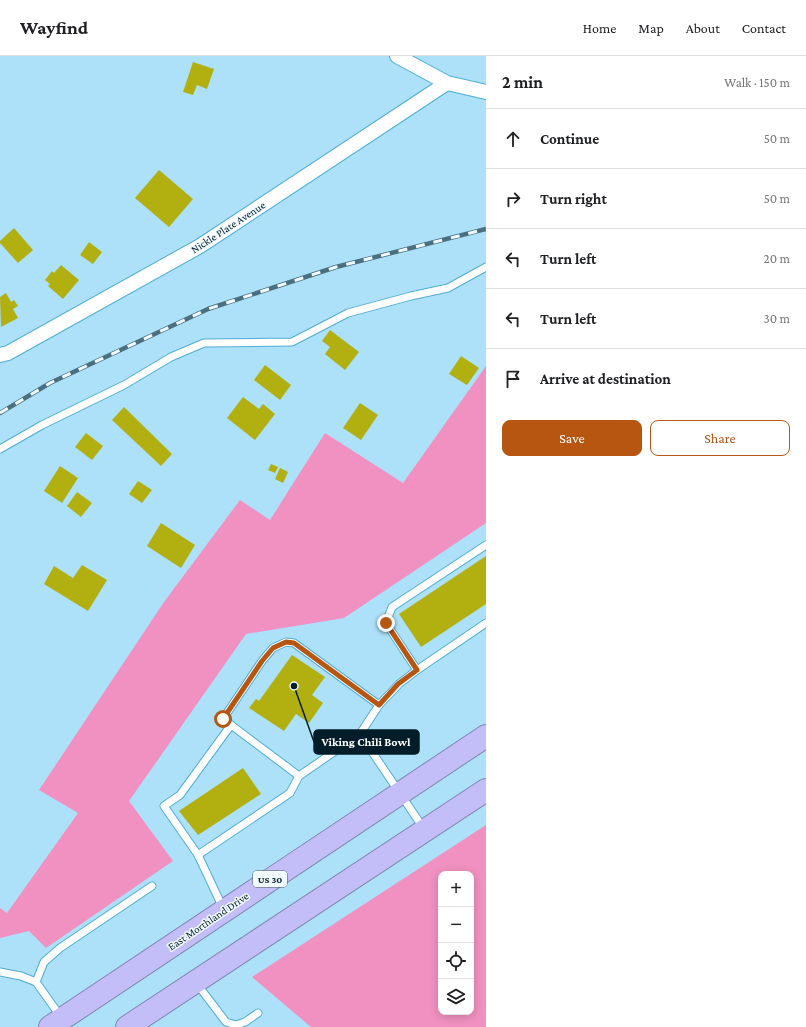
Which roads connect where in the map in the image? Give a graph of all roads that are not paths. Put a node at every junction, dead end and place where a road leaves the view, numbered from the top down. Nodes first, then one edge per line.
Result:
1 (397, 56) edge
2 (447, 84) junction
3 (486, 92) edge
4 (486, 268) edge
5 (0, 355) edge
6 (0, 449) edge
7 (486, 545) edge
8 (486, 624) edge
9 (417, 670) junction
10 (379, 705) junction
11 (231, 725) junction
12 (360, 734) junction
13 (486, 736) edge
14 (299, 776) junction
15 (486, 790) edge
16 (400, 792) junction
17 (425, 830) junction
18 (198, 855) junction
19 (152, 886) dead end
20 (224, 910) junction
21 (0, 972) edge
22 (36, 982) junction
23 (196, 982) junction
24 (258, 1013) dead end
25 (56, 1023) edge
26 (127, 1027) edge

1 - 2 street
2 - 3 street
2 - 5 street, Nickle Plate Avenue
4 - 6 lane
7 - 9 lane
8 - 9 lane
9 - 10 lane
10 - 11 lane
10 - 12 lane
11 - 14 lane
11 - 18 lane
12 - 14 lane
12 - 16 lane
13 - 16 highway, East Morthland Drive / US 30
14 - 18 lane
15 - 17 highway
16 - 17 lane
16 - 20 highway, East Morthland Drive / US 30
17 - 23 highway
18 - 20 lane
19 - 22 lane
20 - 25 highway, East Morthland Drive / US 30
21 - 22 lane
22 - 25 lane
23 - 24 lane
23 - 26 highway

